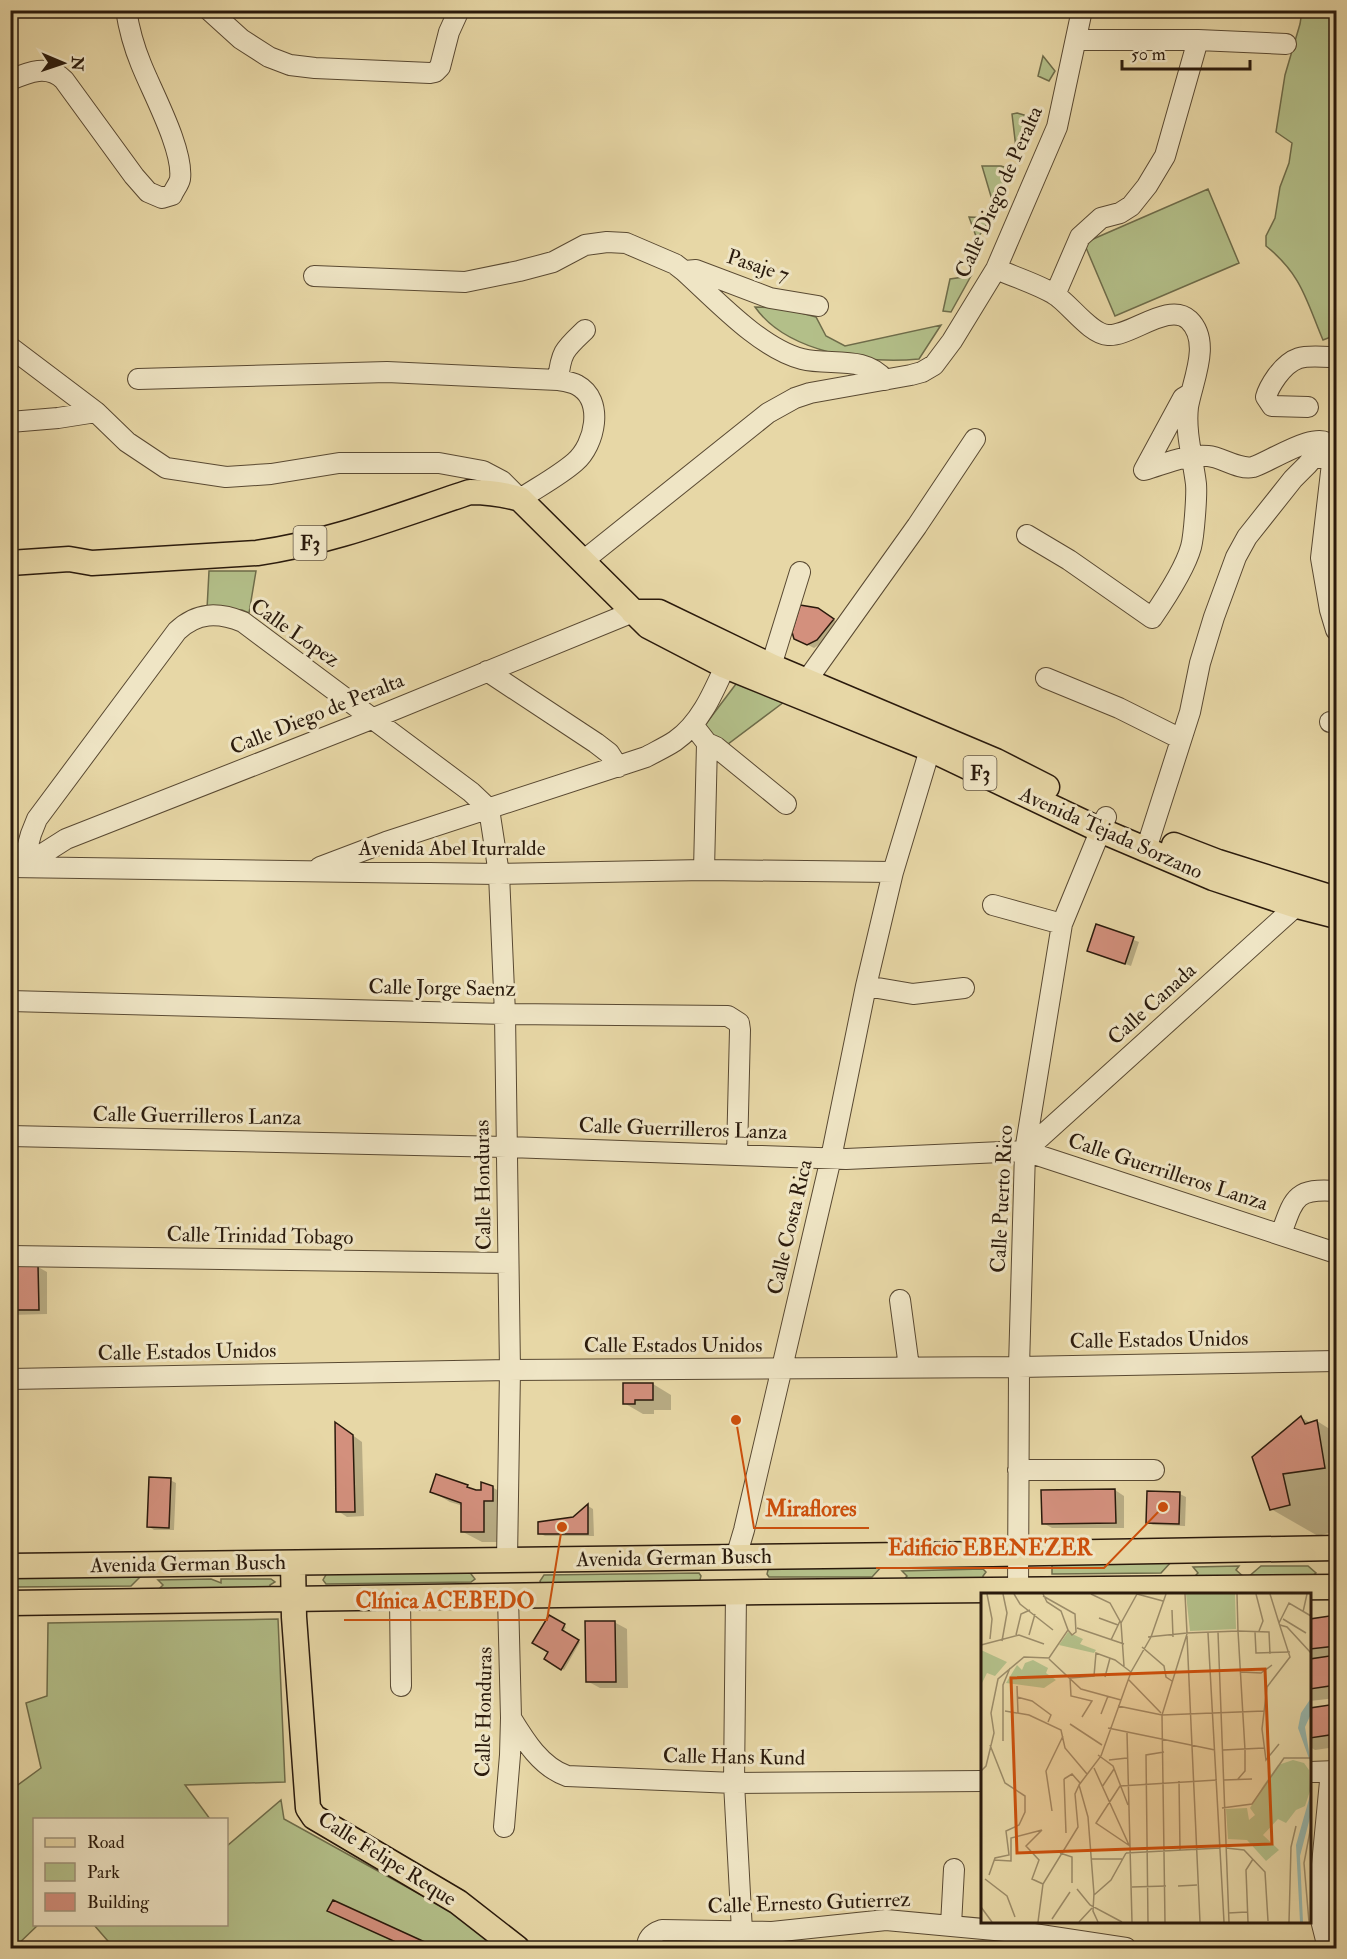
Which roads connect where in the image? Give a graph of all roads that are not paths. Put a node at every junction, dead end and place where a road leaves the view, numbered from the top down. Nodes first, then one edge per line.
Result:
1 (126, 10) edge
2 (209, 10) edge
3 (459, 10) edge
4 (1082, 10) edge
5 (1077, 40) junction
6 (1198, 40) junction
7 (1287, 44) dead end
8 (10, 80) edge
9 (996, 269) junction
10 (684, 271) junction
11 (314, 276) dead end
12 (1055, 295) junction
13 (818, 306) dead end
14 (585, 330) dead end
15 (10, 347) edge
16 (1336, 357) edge
17 (138, 379) dead end
18 (558, 380) junction
19 (885, 380) junction
20 (1192, 391) junction
21 (1308, 407) dead end
22 (96, 412) junction
23 (10, 422) edge
24 (975, 439) dead end
25 (1335, 455) edge
26 (1191, 456) junction
27 (520, 499) junction
28 (1027, 535) dead end
29 (583, 561) junction
30 (10, 563) edge
31 (92, 563) junction
32 (800, 572) dead end
33 (10, 579) edge
34 (633, 612) junction
35 (1336, 630) edge
36 (729, 657) junction
37 (771, 666) junction
38 (487, 670) junction
39 (1046, 678) dead end
40 (807, 680) junction
41 (374, 718) junction
42 (693, 725) junction
43 (1181, 739) junction
44 (932, 742) junction
45 (707, 743) junction
46 (618, 767) junction
47 (786, 804) dead end
48 (489, 809) junction
49 (1103, 824) junction
50 (1147, 843) junction
51 (14, 865) edge
52 (704, 870) junction
53 (310, 871) junction
54 (893, 872) junction
55 (499, 874) junction
56 (1304, 899) junction
57 (1336, 899) edge
58 (993, 905) dead end
59 (1336, 916) edge
60 (1062, 924) junction
61 (866, 986) junction
62 (964, 988) dead end
63 (10, 1001) edge
64 (504, 1014) junction
65 (10, 1136) edge
66 (506, 1147) junction
67 (1025, 1151) junction
68 (737, 1154) junction
69 (831, 1158) junction
70 (1336, 1191) edge
71 (1281, 1234) junction
72 (1336, 1253) edge
73 (10, 1256) edge
74 (508, 1263) junction
75 (900, 1300) dead end
76 (1336, 1361) edge
77 (909, 1367) junction
78 (1019, 1367) junction
79 (782, 1369) junction
80 (510, 1370) junction
81 (10, 1379) edge
82 (1018, 1470) junction
83 (1154, 1470) dead end
84 (1336, 1548) edge
85 (1018, 1553) junction
86 (736, 1557) junction
87 (507, 1560) junction
88 (293, 1563) junction
89 (10, 1566) edge
90 (1336, 1587) edge
91 (1234, 1591) edge
92 (1018, 1592) edge
93 (736, 1593) junction
94 (508, 1597) junction
95 (400, 1598) junction
96 (293, 1600) junction
97 (10, 1604) edge
98 (400, 1686) dead end
99 (511, 1718) junction
100 (1334, 1771) edge
101 (1311, 1772) edge
102 (981, 1781) edge
103 (734, 1783) junction
104 (504, 1827) dead end
105 (954, 1869) dead end
106 (1315, 1920) edge
107 (951, 1925) junction
108 (1027, 1927) edge
109 (742, 1931) junction
110 (517, 1948) edge
111 (647, 1948) edge
112 (1126, 1948) edge
113 (1328, 1948) edge

1 - 8 street
2 - 3 street
4 - 5 street, Calle Diego de Peralta
5 - 6 street
5 - 9 street, Calle Diego de Peralta
6 - 7 street
6 - 12 street
9 - 12 street
9 - 19 street, Calle Diego de Peralta
10 - 11 street
10 - 13 street, Pasaje 7
10 - 19 street
12 - 20 street
14 - 18 street
15 - 22 street
16 - 21 street
17 - 18 street
18 - 27 street
19 - 29 street, Calle Diego de Peralta
20 - 26 street
20 - 26 street
22 - 23 street
22 - 27 street
24 - 40 street
25 - 26 street
25 - 35 street
25 - 43 street
26 - 28 street
27 - 29 main road
27 - 31 main road, F3
29 - 34 main road
30 - 31 main road, F3
31 - 33 main road, F3
32 - 37 street
34 - 36 main road, Avenida Tejada Sorzano / F3
34 - 38 street, Calle Diego de Peralta
36 - 37 main road, Avenida Tejada Sorzano / F3
36 - 42 street
36 - 44 main road, Avenida Tejada Sorzano / F3
37 - 40 main road, Avenida Tejada Sorzano / F3
38 - 41 street, Calle Diego de Peralta
38 - 46 street
39 - 43 street
40 - 44 main road, Avenida Tejada Sorzano / F3
41 - 48 street, Calle Lopez
41 - 51 street, Calle Diego de Peralta
41 - 51 street, Calle Lopez
42 - 45 street
42 - 46 street
43 - 50 street
44 - 49 main road, Avenida Tejada Sorzano / F3
44 - 54 street, Calle Costa Rica
45 - 47 street
45 - 52 street
46 - 48 street
48 - 53 street
48 - 55 street, Calle Honduras
49 - 50 main road, Avenida Tejada Sorzano / F3
49 - 60 street, Calle Puerto Rico
50 - 56 main road, Avenida Tejada Sorzano / F3
51 - 53 street, Avenida Abel Iturralde
52 - 54 street, Avenida Abel Iturralde
52 - 55 street, Avenida Abel Iturralde
53 - 55 street, Avenida Abel Iturralde
54 - 61 street, Calle Costa Rica
55 - 64 street, Calle Honduras
56 - 57 main road, Avenida Tejada Sorzano / F3
56 - 59 main road, Avenida Tejada Sorzano / F3
56 - 67 street, Calle Canada
58 - 60 street
60 - 67 street, Calle Puerto Rico
61 - 62 street
61 - 69 street, Calle Costa Rica
63 - 64 street, Calle Jorge Saenz
64 - 66 street, Calle Honduras
64 - 68 street, Calle Jorge Saenz
65 - 66 street, Calle Guerrilleros Lanza
66 - 68 street, Calle Guerrilleros Lanza
66 - 74 street, Calle Honduras
67 - 69 street, Calle Guerrilleros Lanza
67 - 71 street, Calle Guerrilleros Lanza
67 - 78 street, Calle Puerto Rico
68 - 69 street, Calle Guerrilleros Lanza
69 - 79 street, Calle Costa Rica
70 - 71 street
71 - 72 street, Calle Guerrilleros Lanza
73 - 74 street, Calle Trinidad Tobago
74 - 80 street, Calle Honduras
75 - 77 street
76 - 78 street, Calle Estados Unidos
77 - 78 street, Calle Estados Unidos
77 - 79 street, Calle Estados Unidos
78 - 82 street, Calle Puerto Rico
79 - 80 street, Calle Estados Unidos
79 - 86 street, Calle Costa Rica
80 - 81 street, Calle Estados Unidos
80 - 87 street, Calle Honduras
82 - 83 street
82 - 85 street, Calle Puerto Rico
84 - 85 main road, Avenida German Busch
85 - 86 main road, Avenida German Busch
85 - 92 street, Calle Puerto Rico
86 - 87 main road, Avenida German Busch
86 - 93 main road
87 - 88 main road, Avenida German Busch
87 - 94 main road
88 - 89 main road, Avenida German Busch
88 - 96 main road
90 - 91 main road, Avenida German Busch
91 - 92 main road, Avenida German Busch
92 - 93 main road, Avenida German Busch
93 - 94 main road, Avenida German Busch
93 - 103 street
94 - 95 main road, Avenida German Busch
94 - 99 street, Calle Honduras
95 - 96 main road, Avenida German Busch
95 - 98 street
96 - 97 main road, Avenida German Busch
96 - 110 main road, Calle Felipe Reque
99 - 103 street, Calle Hans Kund
99 - 104 street, Calle Honduras
100 - 101 street
100 - 106 street
102 - 103 street, Calle Hans Kund
103 - 109 street
105 - 107 street
106 - 113 street
107 - 108 street, Calle Ernesto Gutierrez
107 - 109 street, Calle Ernesto Gutierrez
108 - 112 street, Calle Ernesto Gutierrez
109 - 111 street, Calle Ernesto Gutierrez

